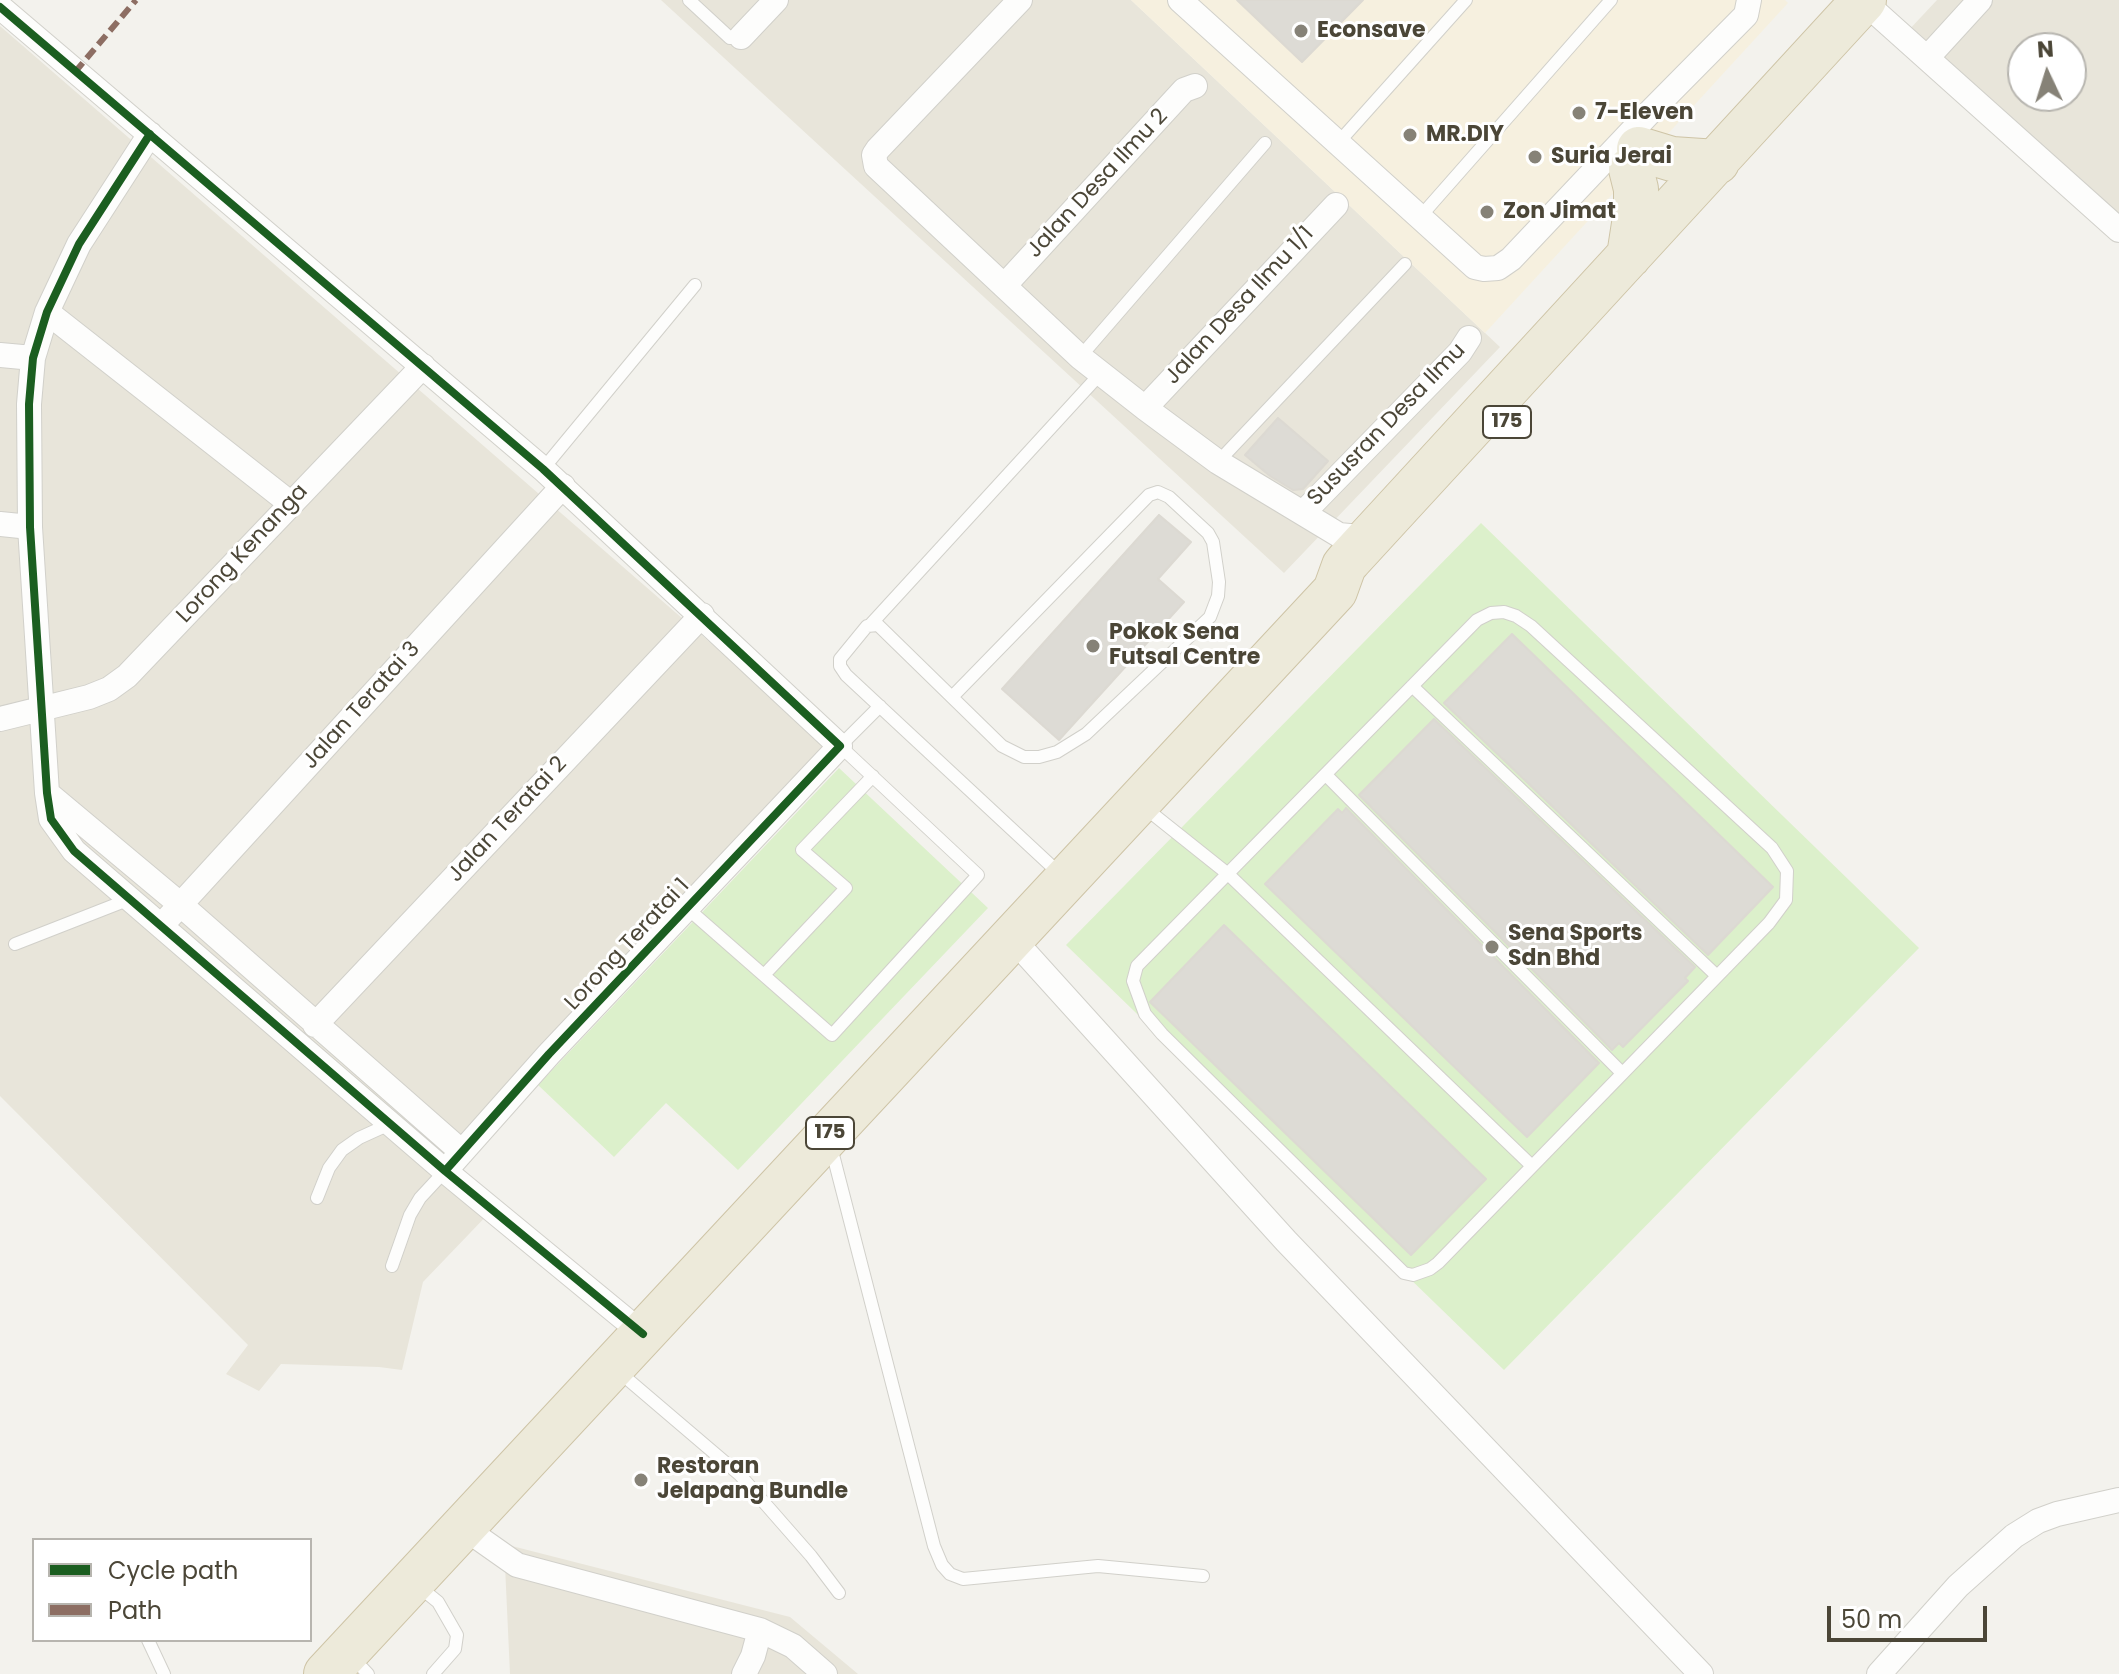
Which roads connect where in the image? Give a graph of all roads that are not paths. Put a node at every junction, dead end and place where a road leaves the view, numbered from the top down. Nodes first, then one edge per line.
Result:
1 (689, 0) edge
2 (776, 0) edge
3 (1020, 0) edge
4 (1180, 0) edge
5 (1466, 0) edge
6 (1611, 0) edge
7 (1749, 0) edge
8 (1980, 0) edge
9 (1872, 4) edge
10 (0, 7) edge
11 (741, 37) joint
12 (1927, 58) junction
13 (1195, 86) dead end
14 (150, 134) junction
15 (1265, 143) dead end
16 (1338, 143) junction
17 (1625, 153) junction
18 (1692, 204) junction
19 (1336, 205) dead end
20 (1420, 217) junction
21 (2119, 230) edge
22 (1629, 256) junction
23 (1405, 264) dead end
24 (695, 285) dead end
25 (1004, 286) junction
26 (47, 312) junction
27 (1469, 338) dead end
28 (0, 355) edge
29 (1080, 357) junction
30 (33, 358) junction
31 (423, 366) junction
32 (1101, 373) junction
33 (1145, 408) junction
34 (1218, 462) junction
35 (543, 469) junction
36 (563, 486) junction
37 (290, 503) junction
38 (1304, 512) junction
39 (0, 524) edge
40 (30, 527) junction
41 (1348, 556) junction
42 (702, 615) junction
43 (871, 624) junction
44 (1412, 686) junction
45 (952, 697) junction
46 (880, 706) junction
47 (43, 711) junction
48 (0, 719) edge
49 (840, 746) junction
50 (1326, 775) junction
51 (873, 776) junction
52 (47, 793) junction
53 (1138, 802) junction
54 (1228, 874) junction
55 (1066, 879) junction
56 (130, 899) junction
57 (181, 905) junction
58 (687, 908) junction
59 (161, 926) junction
60 (1012, 938) junction
61 (15, 944) dead end
62 (764, 975) junction
63 (1717, 976) junction
64 (315, 1025) junction
65 (1622, 1073) junction
66 (392, 1123) junction
67 (828, 1136) junction
68 (462, 1152) junction
69 (1532, 1166) junction
70 (445, 1171) junction
71 (317, 1198) dead end
72 (392, 1266) dead end
73 (643, 1334) junction
74 (612, 1367) junction
75 (2119, 1500) edge
76 (463, 1527) junction
77 (1203, 1576) dead end
78 (412, 1582) junction
79 (839, 1593) dead end
80 (760, 1630) junction
81 (149, 1642) edge
82 (347, 1667) edge
83 (164, 1674) edge
84 (433, 1674) edge
85 (744, 1674) edge
86 (825, 1674) edge
87 (1701, 1674) edge
88 (1879, 1674) edge

1 - 11 lane
2 - 11 street
3 - 25 street
4 - 16 street
5 - 16 lane
6 - 20 lane
7 - 17 street
8 - 12 street
9 - 12 street
9 - 18 highway, 175
10 - 14 street
12 - 21 street
13 - 25 street, Jalan Desa Ilmu 2
14 - 26 street
14 - 31 street
15 - 29 lane
16 - 20 street
17 - 18 street
17 - 18 highway
17 - 20 street
17 - 22 highway
18 - 22 highway, 175
18 - 41 highway, 175
19 - 33 street, Jalan Desa Ilmu 1/1
22 - 41 highway, 175
23 - 34 lane
24 - 35 lane
25 - 29 street
26 - 30 street
26 - 37 street
27 - 38 street, Sususran Desa Ilmu
28 - 30 street
29 - 32 street
30 - 40 street
31 - 35 street
31 - 37 street, Lorong Kenanga
32 - 33 street
32 - 43 lane
33 - 34 street
34 - 38 street
35 - 36 street
36 - 42 street
36 - 57 street, Jalan Teratai 3
37 - 47 street, Lorong Kenanga
38 - 41 street
39 - 40 street
40 - 47 street
41 - 53 highway, 175
42 - 49 street
42 - 64 street, Jalan Teratai 2
43 - 45 lane
43 - 46 lane
44 - 50 lane
44 - 63 lane
44 - 63 lane
45 - 45 lane
46 - 49 lane
46 - 55 lane
47 - 48 street, Lorong Kenanga
47 - 52 street
49 - 51 lane
49 - 58 street, Lorong Teratai 1
50 - 54 lane
50 - 65 lane
51 - 62 lane
51 - 62 lane
52 - 56 street
52 - 57 street
53 - 54 lane
53 - 55 highway, 175
54 - 69 lane
54 - 69 lane
55 - 60 highway, 175
56 - 59 street
56 - 61 lane
57 - 59 street, Jalan Teratai 3
57 - 64 street
58 - 62 lane
58 - 68 street, Lorong Teratai 1
59 - 66 street
60 - 67 highway, 175
60 - 87 street
63 - 65 lane
64 - 68 street
65 - 69 lane
66 - 70 street
66 - 71 lane
67 - 73 highway, 175
67 - 77 lane
68 - 70 street, Lorong Teratai 1
70 - 72 lane
70 - 73 street
73 - 74 highway, 175
74 - 76 highway, 175
74 - 79 lane
75 - 88 street
76 - 78 highway, 175
76 - 80 street
78 - 82 highway, 175
78 - 84 lane
80 - 85 street
80 - 86 street
81 - 83 lane

